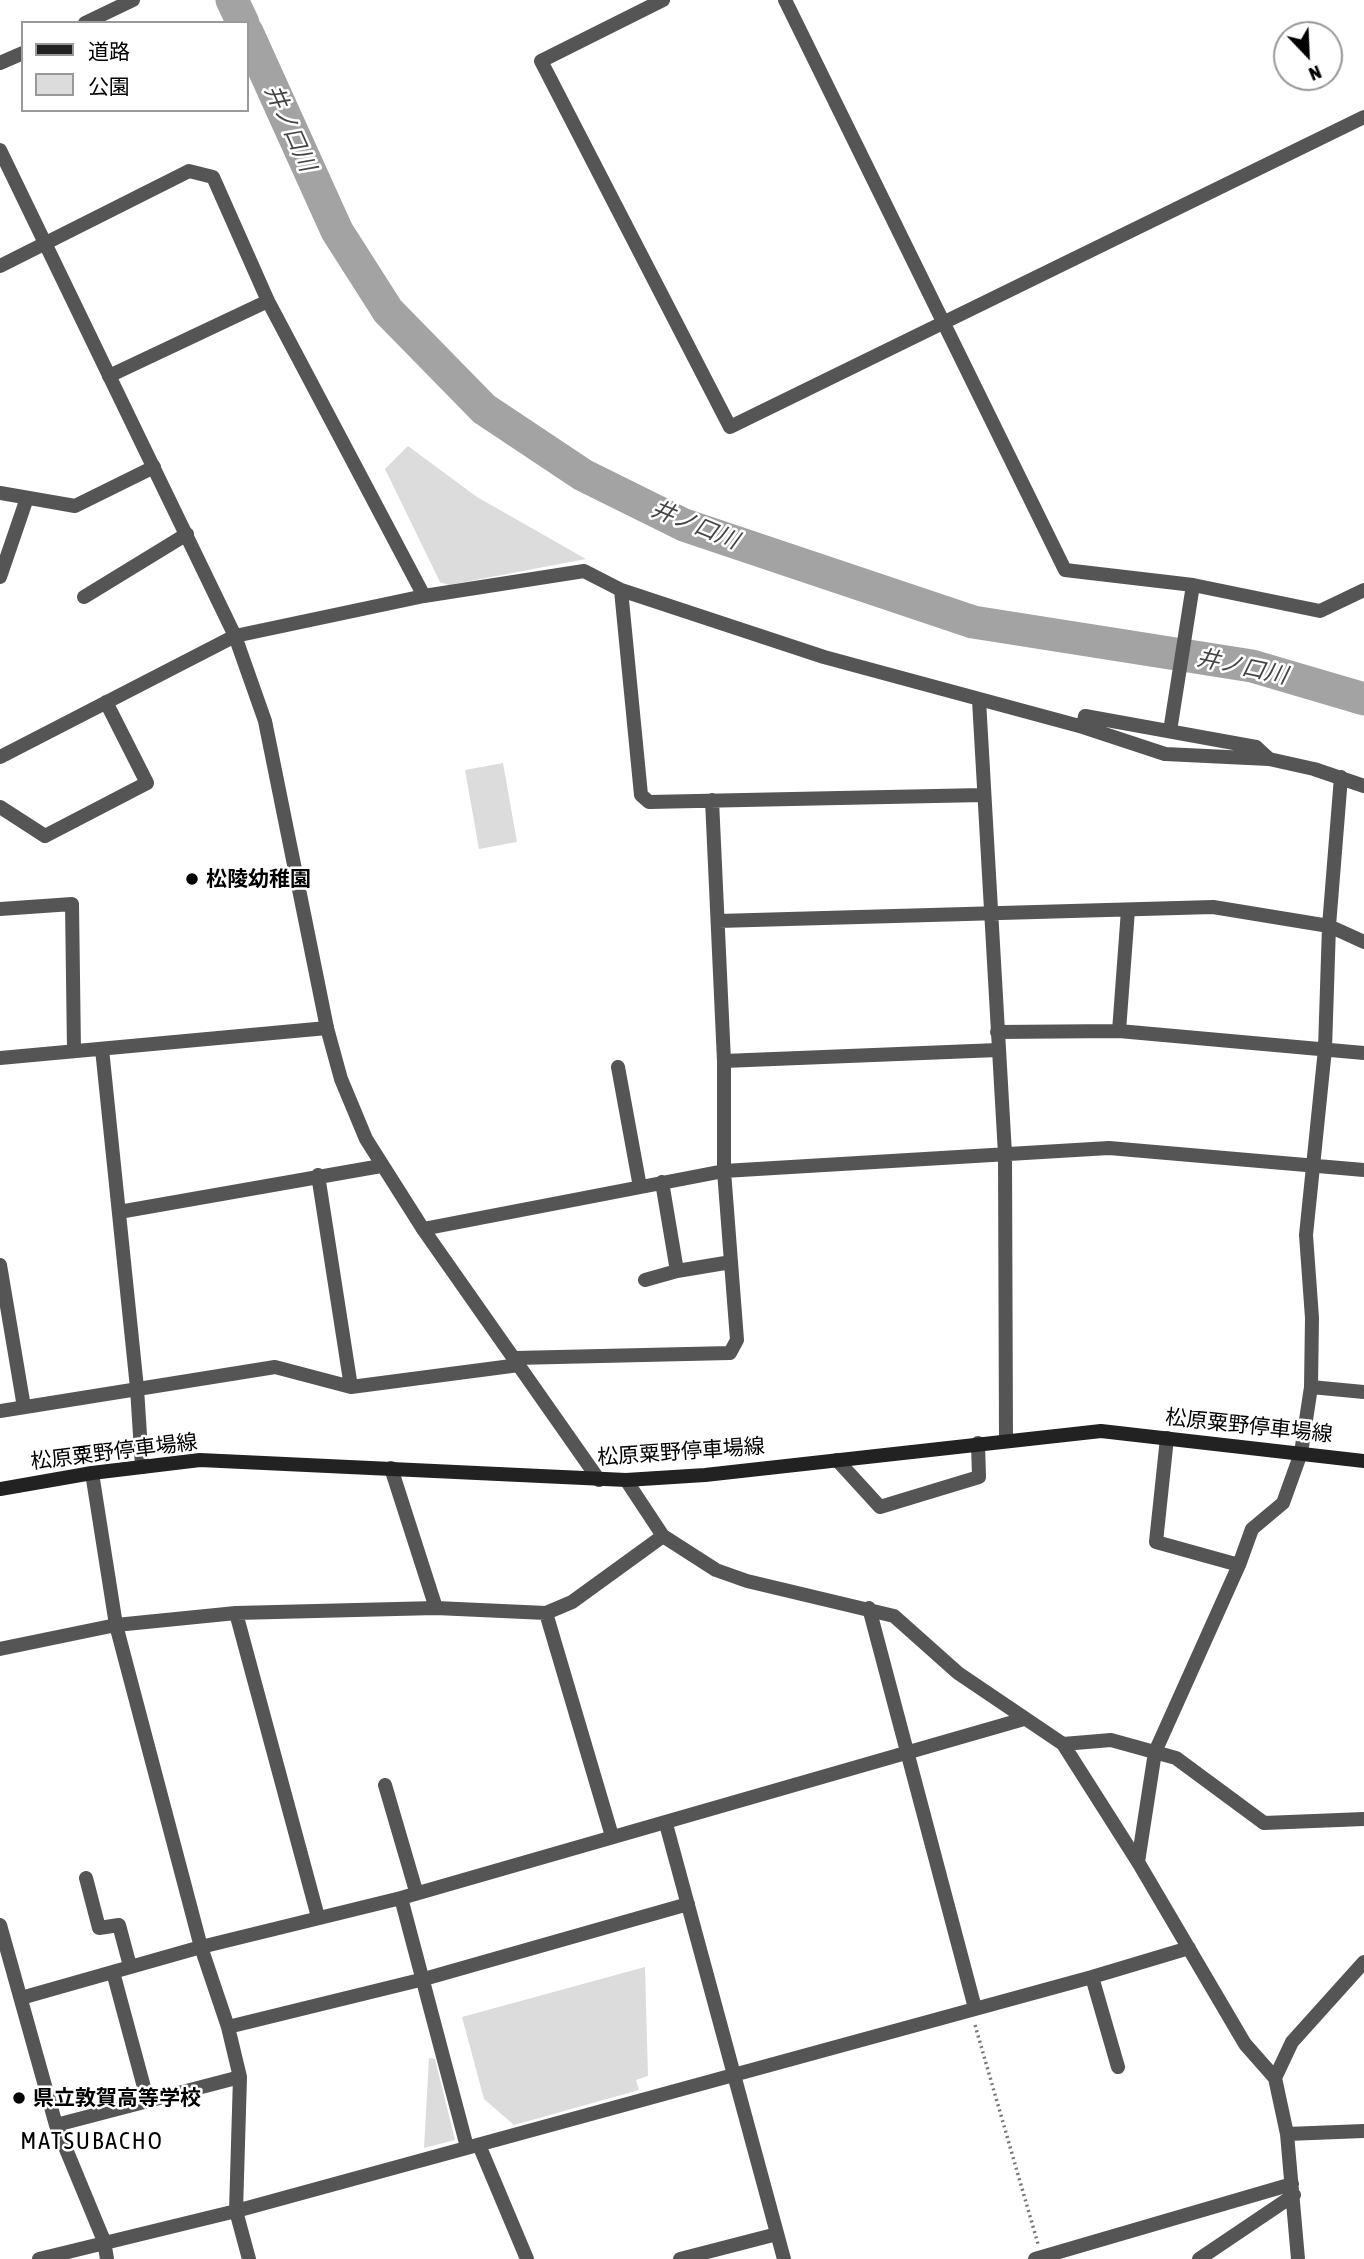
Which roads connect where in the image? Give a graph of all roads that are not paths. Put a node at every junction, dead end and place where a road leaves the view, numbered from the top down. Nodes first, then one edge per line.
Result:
1 (133, 0) edge
2 (663, 0) edge
3 (785, 0) edge
4 (89, 21) edge
5 (21, 53) edge
6 (0, 63) edge
7 (1364, 117) edge
8 (0, 150) edge
9 (45, 245) junction
10 (0, 266) edge
11 (268, 301) junction
12 (945, 323) junction
13 (109, 376) junction
14 (154, 467) junction
15 (0, 494) edge
16 (27, 498) junction
17 (187, 534) junction
18 (0, 577) edge
19 (1194, 585) junction
20 (621, 590) junction
21 (1364, 590) edge
22 (424, 596) junction
23 (84, 597) dead end
24 (234, 636) junction
25 (979, 700) junction
26 (106, 702) junction
27 (1171, 725) junction
28 (1083, 727) junction
29 (0, 757) edge
30 (1269, 759) junction
31 (1341, 777) junction
32 (1364, 786) edge
33 (983, 795) junction
34 (712, 800) junction
35 (0, 807) edge
36 (0, 909) edge
37 (1128, 910) junction
38 (989, 914) junction
39 (718, 922) junction
40 (1328, 926) junction
41 (1364, 942) edge
42 (327, 1028) junction
43 (1119, 1031) junction
44 (997, 1032) junction
45 (102, 1049) junction
46 (1325, 1049) junction
47 (998, 1050) junction
48 (74, 1051) junction
49 (1364, 1053) edge
50 (0, 1058) edge
51 (724, 1061) junction
52 (618, 1067) dead end
53 (1005, 1154) junction
54 (1312, 1164) junction
55 (381, 1166) junction
56 (1364, 1170) edge
57 (724, 1171) junction
58 (318, 1175) junction
59 (662, 1182) junction
60 (640, 1187) junction
61 (119, 1212) junction
62 (423, 1229) junction
63 (731, 1262) junction
64 (0, 1270) edge
65 (677, 1271) junction
66 (645, 1280) dead end
67 (517, 1362) junction
68 (351, 1387) junction
69 (1311, 1387) junction
70 (138, 1388) junction
71 (1364, 1392) edge
72 (24, 1407) junction
73 (0, 1411) edge
74 (1167, 1438) junction
75 (1006, 1440) junction
76 (978, 1443) junction
77 (1301, 1453) junction
78 (837, 1460) junction
79 (1364, 1461) edge
80 (142, 1467) junction
81 (391, 1468) junction
82 (92, 1473) junction
83 (599, 1480) junction
84 (626, 1480) junction
85 (0, 1489) edge
86 (663, 1536) junction
87 (1239, 1565) junction
88 (436, 1608) junction
89 (869, 1608) junction
90 (236, 1613) junction
91 (545, 1613) junction
92 (116, 1625) junction
93 (0, 1649) edge
94 (1024, 1719) junction
95 (1063, 1744) junction
96 (1155, 1752) junction
97 (908, 1754) junction
98 (385, 1785) dead end
99 (1363, 1815) edge
100 (666, 1824) junction
101 (612, 1836) junction
102 (1138, 1861) junction
103 (86, 1878) dead end
104 (416, 1891) junction
105 (401, 1898) junction
106 (688, 1904) junction
107 (318, 1917) junction
108 (0, 1925) edge
109 (201, 1947) junction
110 (1188, 1948) junction
111 (1364, 1962) edge
112 (130, 1966) junction
113 (113, 1972) junction
114 (1092, 1977) junction
115 (424, 1979) junction
116 (21, 1998) junction
117 (973, 2008) junction
118 (228, 2027) junction
119 (1118, 2067) dead end
120 (734, 2073) junction
121 (240, 2077) junction
122 (1275, 2078) junction
123 (149, 2102) junction
124 (57, 2125) junction
125 (1364, 2131) edge
126 (1287, 2134) junction
127 (473, 2146) junction
128 (1293, 2190) junction
129 (236, 2211) junction
130 (777, 2234) junction
131 (104, 2241) junction
132 (1038, 2258) edge
133 (39, 2259) edge
134 (107, 2259) edge
135 (249, 2259) edge
136 (527, 2259) edge
137 (680, 2259) edge
138 (784, 2259) edge
139 (1199, 2259) edge
140 (1298, 2259) edge

1 - 4 street
2 - 12 street
3 - 12 street
5 - 6 street
7 - 12 street
8 - 9 street
9 - 10 street
9 - 11 street
9 - 13 street
11 - 13 street
11 - 22 street
12 - 19 street
13 - 14 street
14 - 16 street
14 - 17 street
15 - 16 street
16 - 18 street
17 - 23 street
17 - 24 street
19 - 21 street
19 - 27 street
20 - 22 street
20 - 25 street
20 - 34 street
22 - 24 street
24 - 26 street
24 - 42 street
25 - 28 street
25 - 33 street
26 - 29 street
26 - 35 street
27 - 28 street
27 - 30 street
28 - 30 street
30 - 31 street
31 - 32 street
31 - 40 street
33 - 34 street
33 - 38 street
34 - 39 street
36 - 48 street
37 - 38 street
37 - 40 street
37 - 43 street
38 - 39 street
38 - 44 street
39 - 51 street
40 - 41 street
40 - 46 street
42 - 45 street
42 - 55 street
43 - 44 street
43 - 46 street
44 - 47 street
45 - 48 street
45 - 61 street
46 - 49 street
46 - 54 street
47 - 51 street
47 - 53 street
48 - 50 street
51 - 57 street
52 - 60 street
53 - 54 street
53 - 57 street
53 - 75 street
54 - 56 street
54 - 69 street
55 - 58 street
55 - 62 street
57 - 59 street
57 - 63 street
58 - 61 street
58 - 68 street
59 - 60 street
59 - 65 street
60 - 62 street
61 - 70 street
62 - 67 street
63 - 65 street
63 - 67 street
64 - 72 street
65 - 66 street
67 - 68 street
67 - 83 street
68 - 70 street
69 - 71 street
69 - 77 street
70 - 72 street
70 - 80 street
72 - 73 street
74 - 75 main road, 松原粟野停車場線
74 - 77 main road, 松原粟野停車場線
74 - 87 street
75 - 76 main road, 松原粟野停車場線
76 - 78 main road, 松原粟野停車場線
76 - 78 street
77 - 79 main road, 松原粟野停車場線
77 - 87 street
78 - 84 main road, 松原粟野停車場線
80 - 81 main road, 松原粟野停車場線
80 - 82 main road, 松原粟野停車場線
81 - 83 main road, 松原粟野停車場線
81 - 88 street
82 - 85 main road, 松原粟野停車場線
82 - 92 street
83 - 84 main road, 松原粟野停車場線
84 - 86 street
86 - 89 street
86 - 91 street
87 - 96 street
88 - 90 street
88 - 91 street
89 - 94 street
89 - 97 street
90 - 92 street
90 - 107 street
91 - 101 street
92 - 93 street
92 - 109 street
94 - 95 street
94 - 97 street
95 - 96 street
95 - 102 street
96 - 99 street
96 - 102 street
97 - 100 street
97 - 117 street
98 - 104 street
100 - 101 street
100 - 106 street
101 - 104 street
102 - 110 street
103 - 112 street
104 - 105 street
105 - 107 street
105 - 115 street
106 - 115 street
106 - 120 street
107 - 109 street
108 - 116 street
109 - 112 street
109 - 118 street
110 - 114 street
110 - 122 street
111 - 122 street
112 - 113 street
113 - 116 street
113 - 123 street
114 - 117 street
114 - 119 street
115 - 118 street
115 - 127 street
116 - 124 street
117 - 120 street
118 - 121 street
120 - 127 street
120 - 130 street
121 - 123 street
121 - 129 street
122 - 126 street
123 - 124 street
124 - 131 street
125 - 126 street
126 - 128 street
127 - 129 street
127 - 136 street
128 - 132 street
128 - 139 street
128 - 140 street
129 - 131 street
129 - 135 street
130 - 137 street
130 - 138 street
131 - 133 street
131 - 134 street

